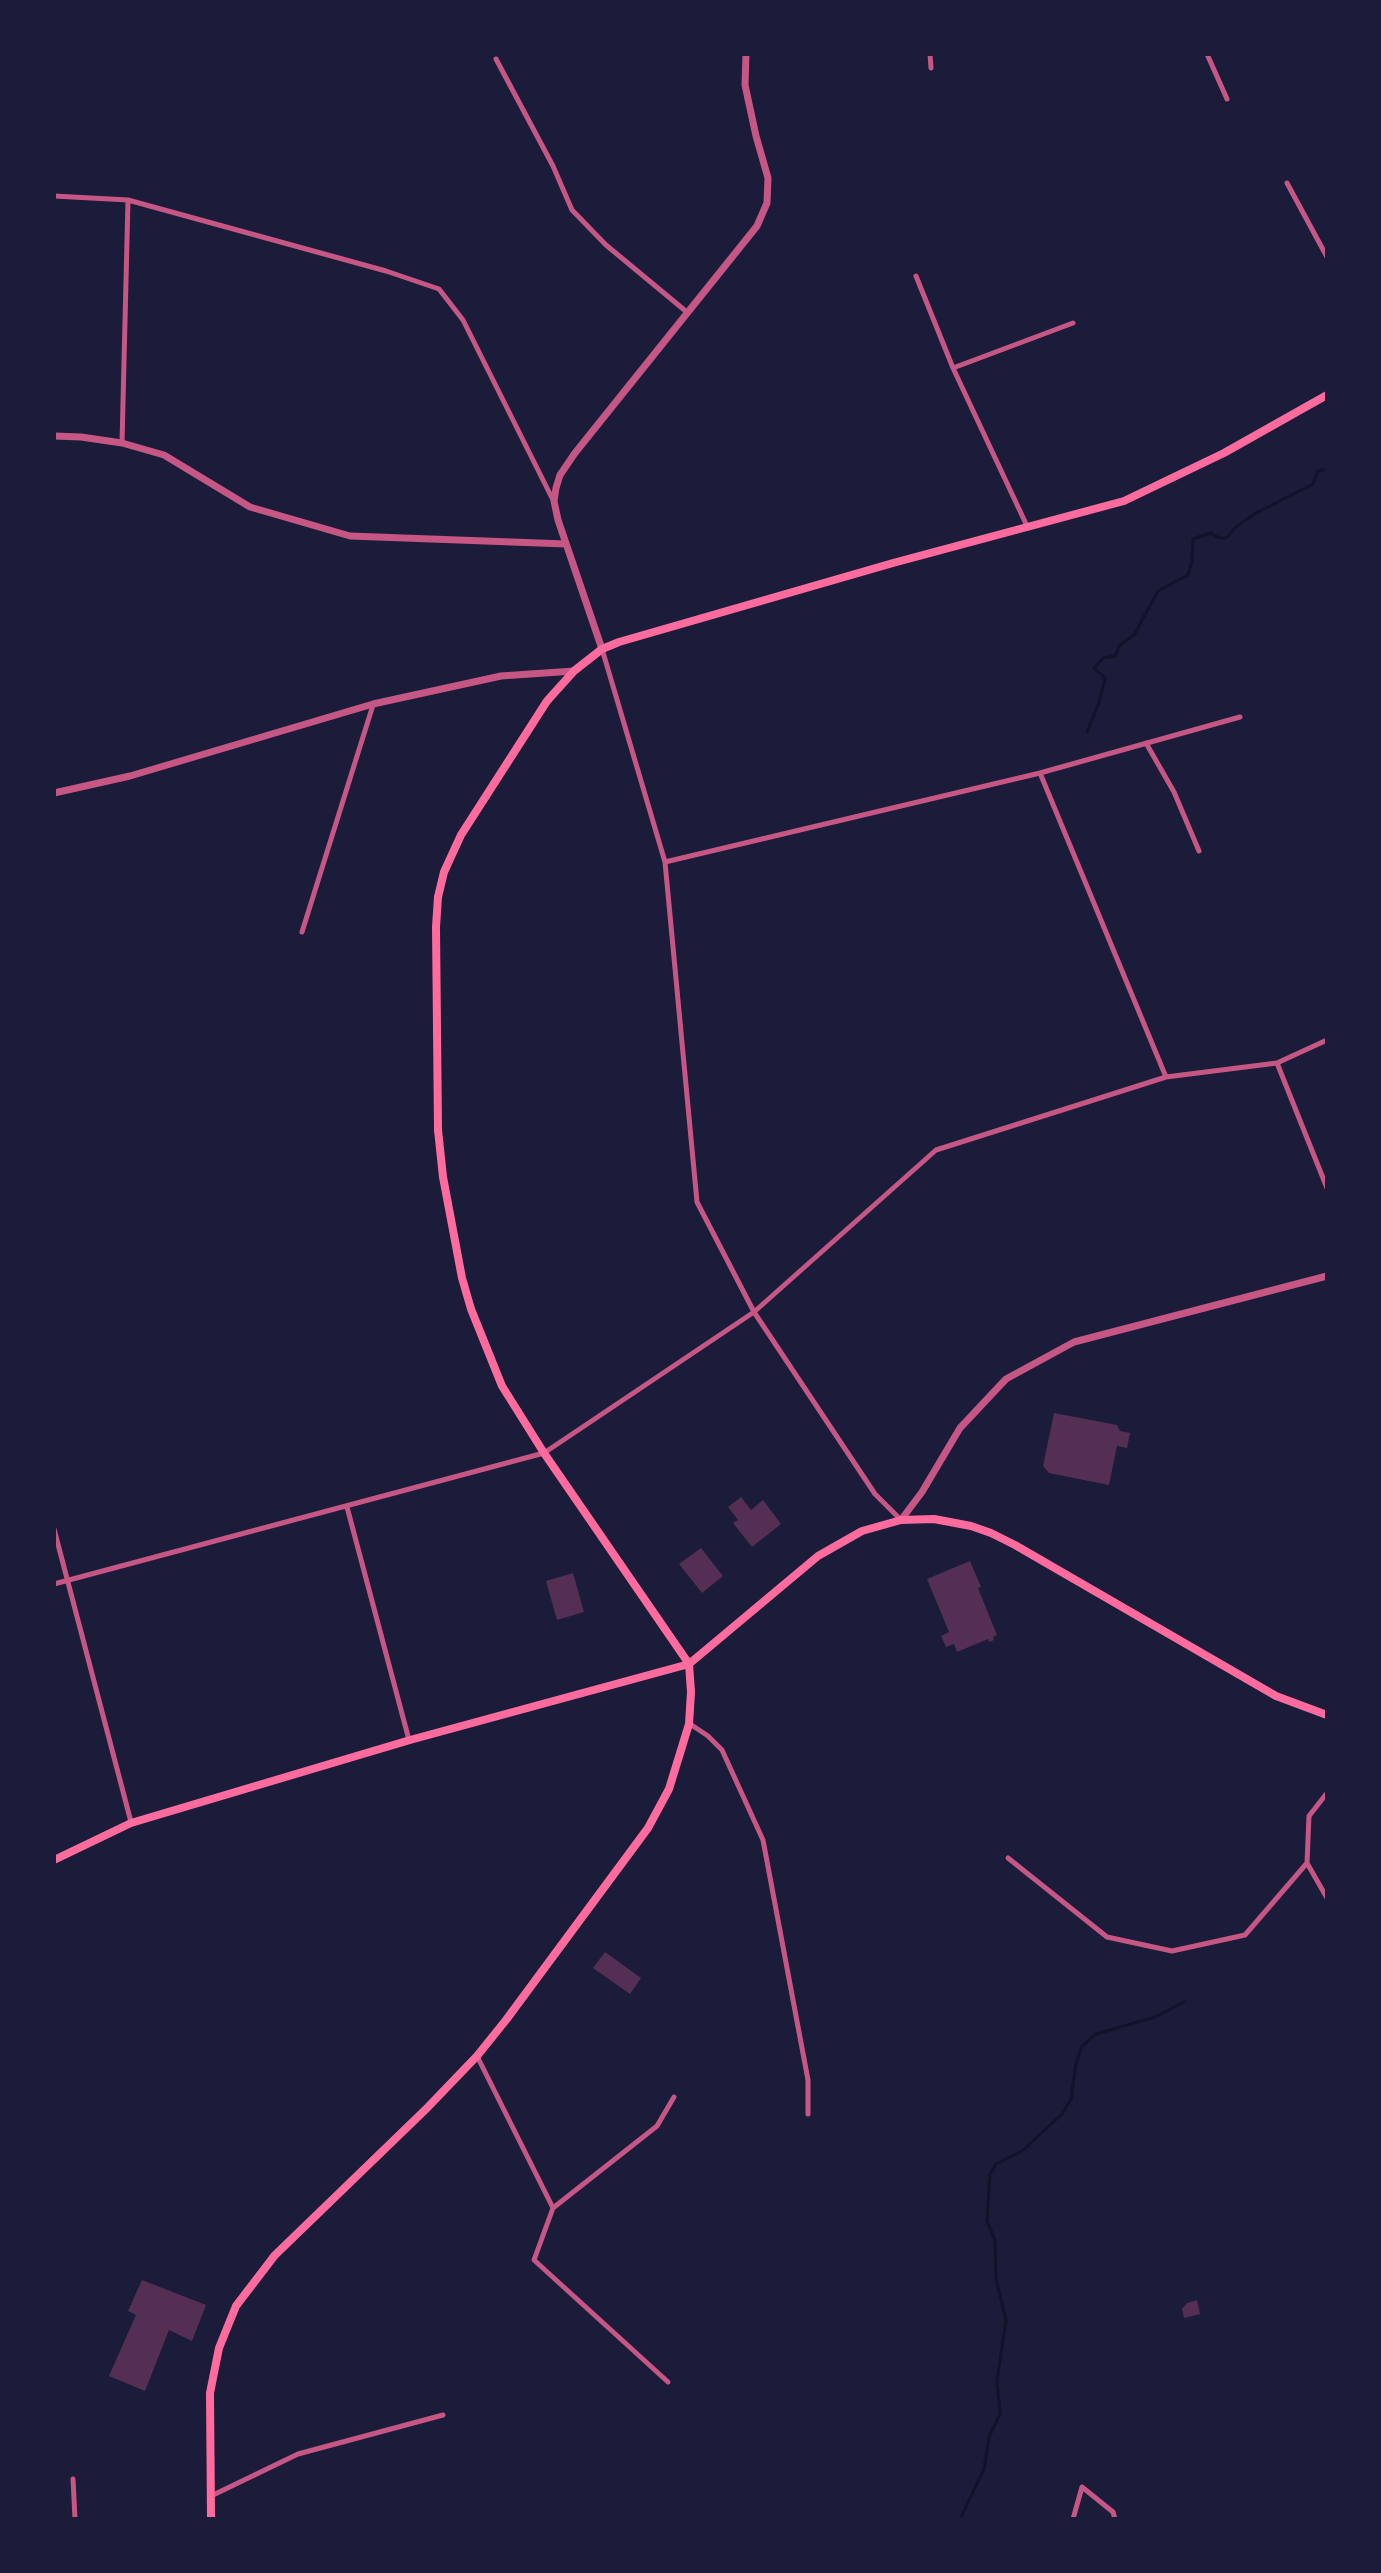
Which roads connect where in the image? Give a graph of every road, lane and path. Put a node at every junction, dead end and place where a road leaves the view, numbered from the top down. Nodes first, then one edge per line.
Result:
1 (746, 54) edge
2 (930, 54) edge
3 (1207, 54) edge
4 (496, 59) dead end
5 (931, 68) dead end
6 (1227, 99) dead end
7 (1287, 183) dead end
8 (54, 196) edge
9 (128, 200) junction
10 (1327, 257) edge
11 (916, 276) dead end
12 (688, 313) junction
13 (1073, 323) dead end
14 (953, 368) junction
15 (1327, 395) edge
16 (54, 436) edge
17 (122, 443) junction
18 (554, 501) junction
19 (1027, 527) junction
20 (566, 544) junction
21 (602, 649) junction
22 (574, 671) junction
23 (373, 704) junction
24 (1240, 717) dead end
25 (1146, 743) junction
26 (1040, 773) junction
27 (54, 793) edge
28 (1199, 851) dead end
29 (665, 862) junction
30 (302, 932) dead end
31 (1327, 1040) edge
32 (1277, 1063) junction
33 (1166, 1077) junction
34 (1327, 1188) edge
35 (1327, 1276) edge
36 (754, 1312) junction
37 (544, 1453) junction
38 (347, 1507) junction
39 (901, 1520) junction
40 (54, 1529) edge
41 (69, 1580) junction
42 (54, 1584) edge
43 (689, 1664) junction
44 (1327, 1715) edge
45 (689, 1724) junction
46 (410, 1740) junction
47 (1327, 1793) edge
48 (131, 1823) junction
49 (1008, 1858) dead end
50 (54, 1860) edge
51 (1307, 1863) junction
52 (1327, 1898) edge
53 (477, 2056) junction
54 (674, 2097) dead end
55 (808, 2114) dead end
56 (553, 2208) junction
57 (668, 2382) dead end
58 (443, 2415) dead end
59 (73, 2479) dead end
60 (210, 2496) junction
61 (209, 2518) edge
62 (75, 2519) edge
63 (1073, 2519) edge
64 (1115, 2519) edge

1 - 12 street
2 - 5 street
3 - 6 street
4 - 12 street
7 - 10 street
8 - 9 street
9 - 17 street
9 - 18 street
11 - 14 street
12 - 18 street
13 - 14 street
14 - 19 street
15 - 19 main road
16 - 17 street
17 - 20 street
18 - 20 street
19 - 21 main road
20 - 21 street
21 - 22 main road
21 - 29 street
22 - 23 street
22 - 37 main road
23 - 27 street
23 - 30 street
24 - 25 street
25 - 26 street
25 - 28 street
26 - 29 street
26 - 33 street
29 - 36 street
31 - 32 street
32 - 33 street
32 - 34 street
33 - 36 street
35 - 39 street
36 - 37 street
36 - 39 street
37 - 38 street
37 - 43 main road
38 - 41 street
38 - 46 street
39 - 43 main road
39 - 44 main road
40 - 41 street
41 - 42 street
41 - 48 street
43 - 45 main road
43 - 46 main road
45 - 53 main road
45 - 55 street
46 - 48 main road
47 - 51 street
48 - 50 main road
49 - 51 street
51 - 52 street
53 - 56 street
53 - 60 main road
54 - 56 street
56 - 57 street
58 - 60 street
59 - 62 street
60 - 61 main road
63 - 64 street

